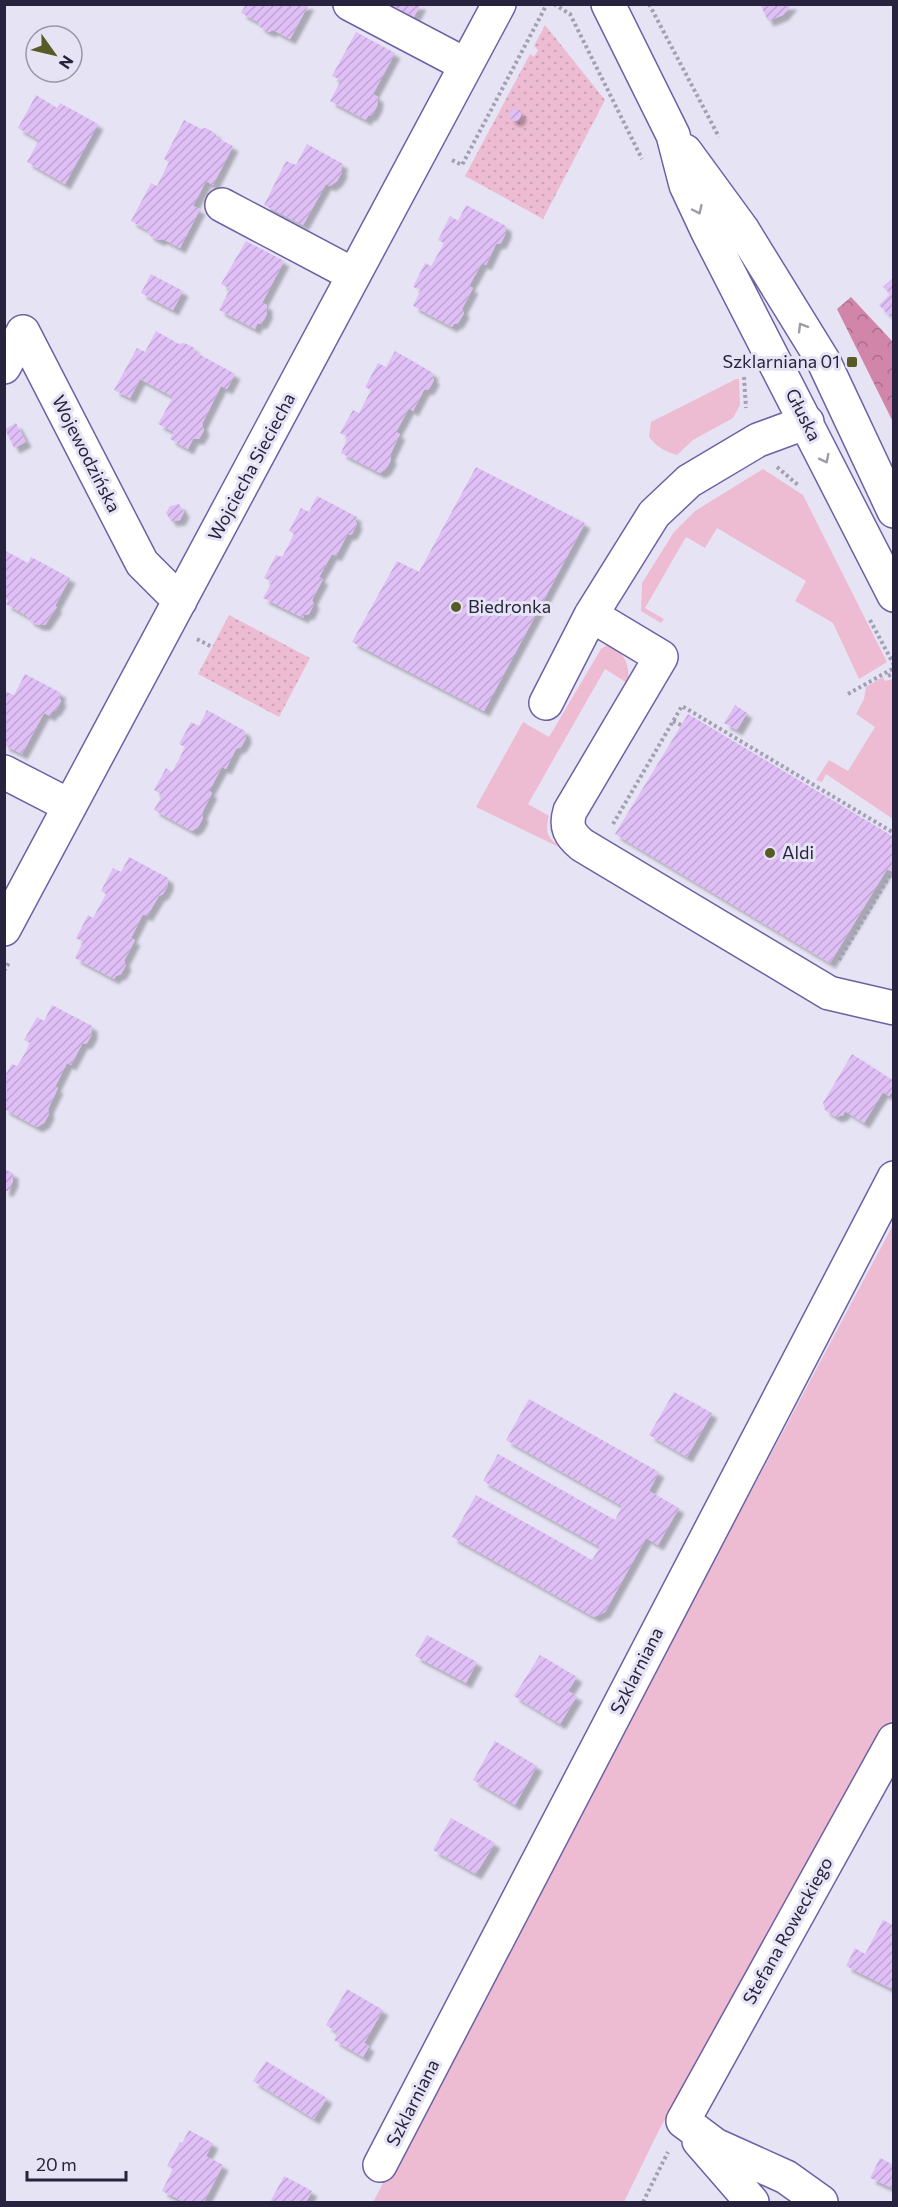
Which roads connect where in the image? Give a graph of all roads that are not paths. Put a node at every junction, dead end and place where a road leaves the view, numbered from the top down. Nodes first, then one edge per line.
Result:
1 (350, 4) edge
2 (499, 4) edge
3 (608, 4) edge
4 (466, 65) junction
5 (673, 135) junction
6 (222, 205) dead end
7 (354, 275) junction
8 (4, 367) edge
9 (807, 422) junction
10 (894, 511) edge
11 (894, 595) edge
12 (180, 601) junction
13 (591, 615) junction
14 (546, 703) dead end
15 (4, 772) edge
16 (70, 806) junction
17 (4, 929) edge
18 (894, 1008) edge
19 (894, 1178) edge
20 (894, 1740) edge
21 (683, 2121) junction
22 (380, 2165) dead end
23 (752, 2202) edge
24 (820, 2202) edge

1 - 4 street
2 - 4 street, Wojciecha Sieciecha
3 - 5 street, Głuska
4 - 7 street, Wojciecha Sieciecha
5 -> 9 street, Głuska
10 -> 5 street, Głuska
6 - 7 street
7 - 12 street, Wojciecha Sieciecha
8 - 12 street, Wojewodzińska
9 -> 11 street, Głuska
9 - 13 street
12 - 16 street, Wojciecha Sieciecha
13 - 14 street
13 - 18 street
15 - 16 street
16 - 17 street, Wojciecha Sieciecha
19 - 22 street, Szklarniana
20 - 21 street, Stefana Roweckiego
21 - 23 street
21 - 24 street

